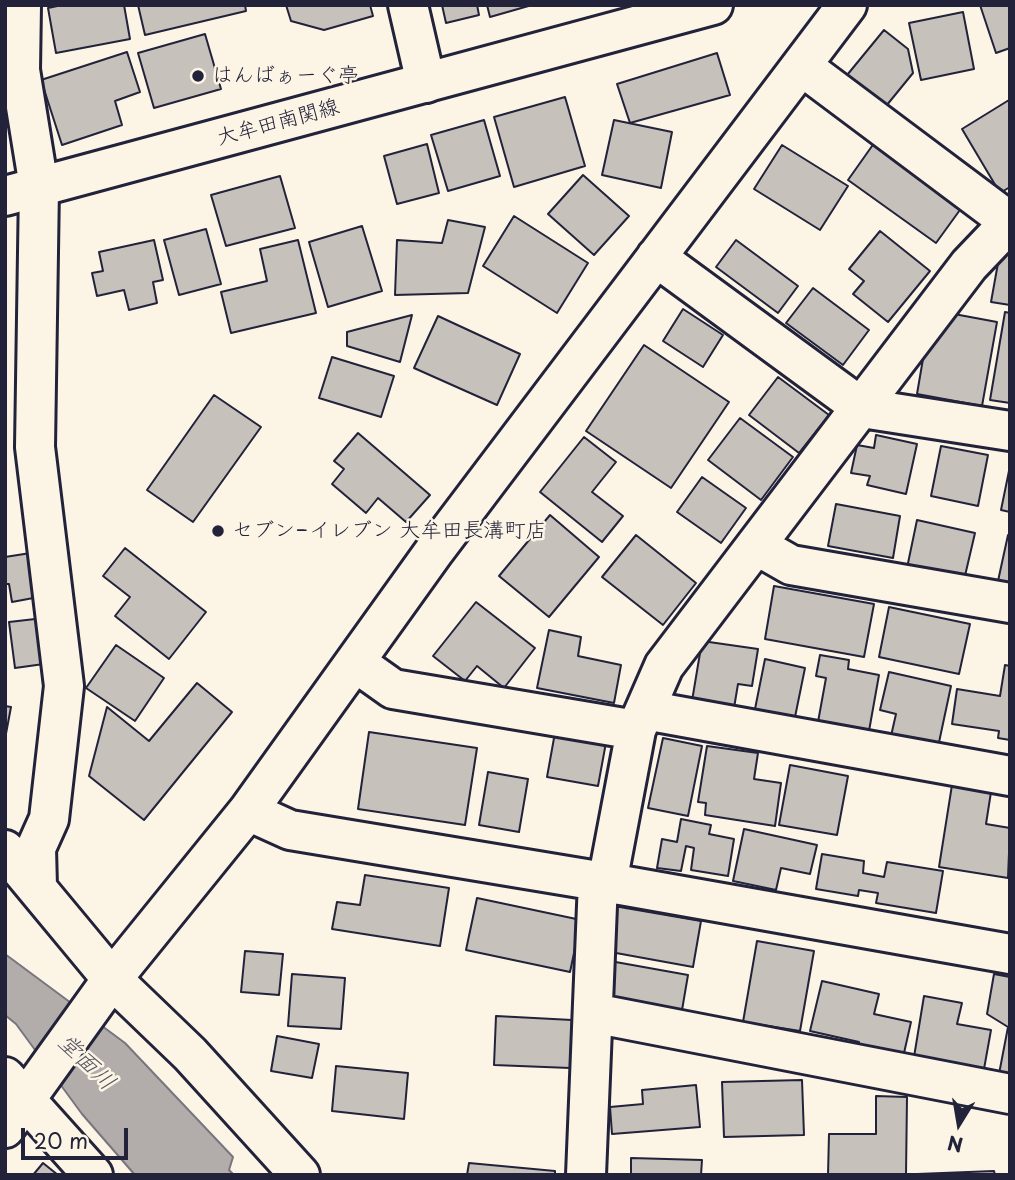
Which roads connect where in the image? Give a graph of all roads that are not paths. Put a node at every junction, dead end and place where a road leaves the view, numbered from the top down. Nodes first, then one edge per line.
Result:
1 (20, 5) edge
2 (408, 5) edge
3 (713, 5) edge
4 (848, 5) edge
5 (803, 67) junction
6 (426, 83) junction
7 (22, 192) edge
8 (1010, 222) edge
9 (656, 257) junction
10 (863, 408) junction
11 (1010, 431) edge
12 (755, 545) junction
13 (1010, 603) edge
14 (355, 662) junction
15 (640, 720) junction
16 (1010, 776) edge
17 (248, 811) junction
18 (5, 850) edge
19 (603, 882) junction
20 (37, 887) junction
21 (1010, 954) edge
22 (112, 979) junction
23 (593, 1013) junction
24 (1010, 1094) edge
25 (12, 1102) edge
26 (93, 1175) edge
27 (300, 1175) edge
28 (586, 1175) edge

1 - 7 street
2 - 6 street
3 - 6 street, 大牟田南関線
4 - 5 street
5 - 8 street
5 - 9 street
6 - 7 street, 大牟田南関線
7 - 20 street
8 - 10 street
9 - 10 street
9 - 14 street
10 - 11 street
10 - 12 street
12 - 13 street
12 - 15 street
14 - 15 street
14 - 17 street
15 - 16 street
15 - 19 street
17 - 19 street
17 - 22 street
18 - 20 street
19 - 21 street
19 - 23 street
20 - 22 street
22 - 25 street
22 - 27 street
23 - 24 street
23 - 28 street
25 - 26 street

